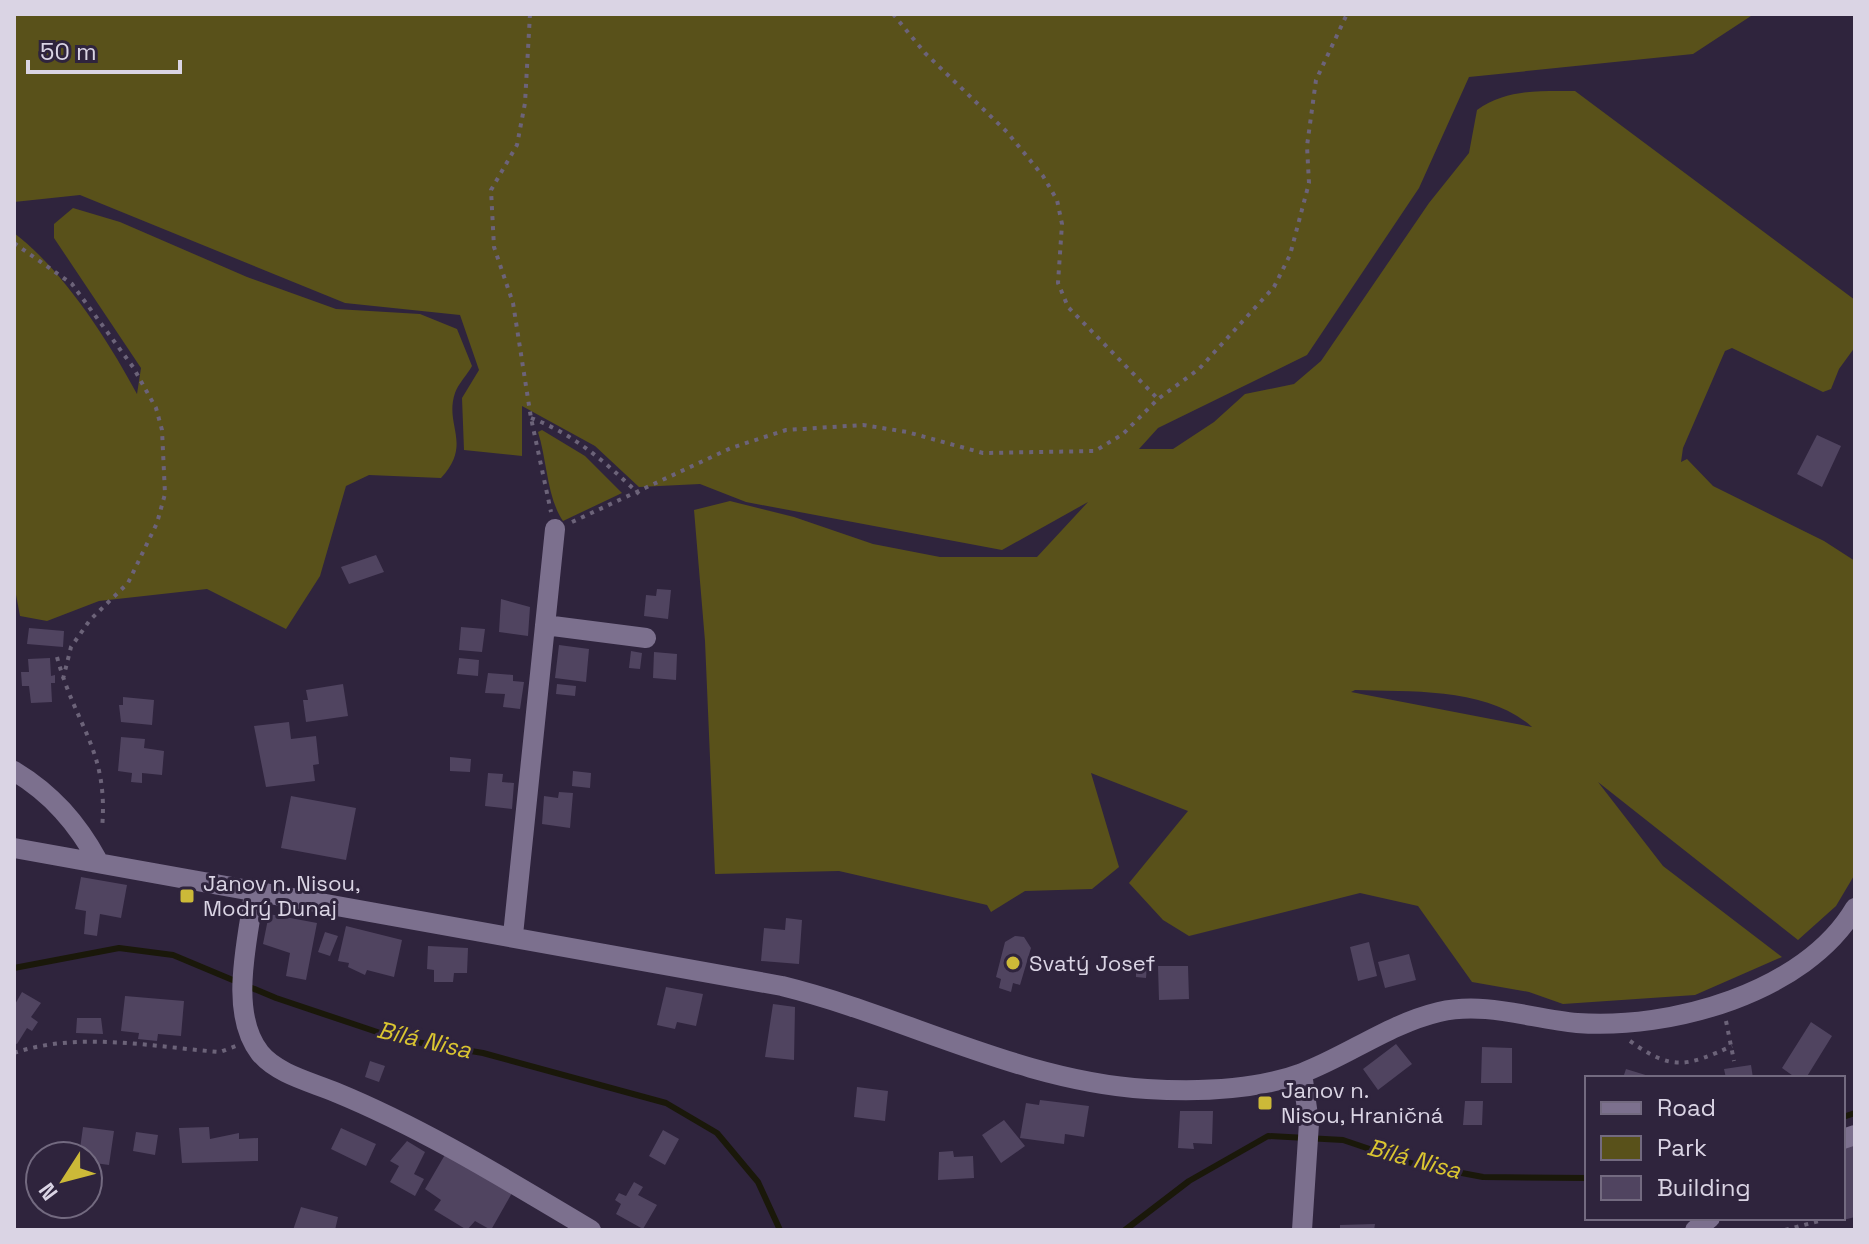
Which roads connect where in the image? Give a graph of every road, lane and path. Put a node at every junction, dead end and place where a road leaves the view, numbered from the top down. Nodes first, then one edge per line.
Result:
1 (530, 14) edge
2 (893, 14) edge
3 (1347, 14) edge
4 (14, 243) edge
5 (1158, 399) junction
6 (531, 418) junction
7 (639, 494) junction
8 (555, 529) junction
9 (545, 625) junction
10 (646, 638) dead end
11 (57, 657) dead end
12 (63, 679) junction
13 (14, 771) edge
14 (14, 848) edge
15 (98, 861) junction
16 (254, 893) junction
17 (1855, 908) edge
18 (513, 935) junction
19 (1723, 1003) junction
20 (1606, 1023) junction
21 (253, 1039) junction
22 (1732, 1046) junction
23 (14, 1053) edge
24 (1734, 1061) dead end
25 (1302, 1073) junction
26 (1819, 1221) dead end
27 (591, 1230) edge
28 (1302, 1230) edge
29 (1785, 1230) edge

1 - 6 path
2 - 5 path
3 - 5 path
4 - 12 path
5 - 7 path
6 - 7 path
6 - 8 path
7 - 8 path
8 - 9 street
9 - 10 street
9 - 18 street
11 - 12 path
12 - 15 path
13 - 15 street
14 - 15 street
15 - 16 street
16 - 18 street
16 - 21 street
17 - 19 street
18 - 25 street
19 - 20 street
19 - 22 path
20 - 22 path
20 - 25 street
21 - 23 path
21 - 27 street
22 - 24 path
25 - 28 street
26 - 29 path

